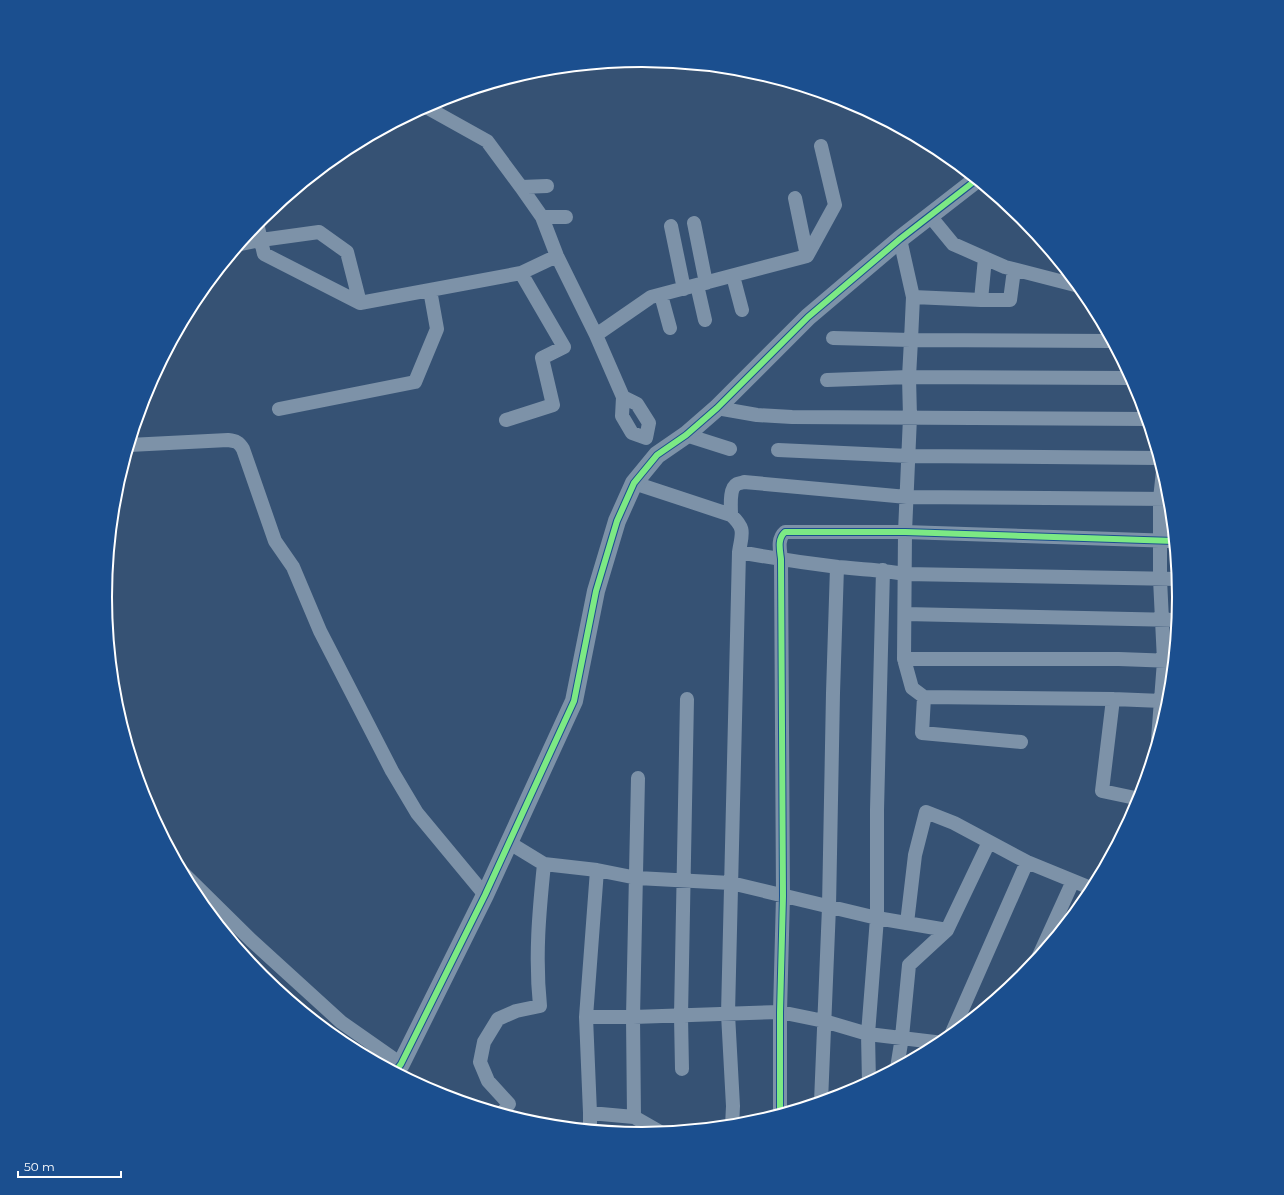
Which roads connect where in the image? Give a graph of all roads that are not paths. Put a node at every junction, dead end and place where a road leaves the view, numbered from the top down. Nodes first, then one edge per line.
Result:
1 (432, 110) edge
2 (821, 146) dead end
3 (972, 183) edge
4 (547, 186) dead end
5 (521, 187) junction
6 (794, 198) dead end
7 (930, 216) junction
8 (542, 217) junction
9 (566, 217) dead end
10 (694, 223) dead end
11 (671, 226) dead end
12 (259, 231) edge
13 (900, 239) junction
14 (261, 240) junction
15 (248, 242) edge
16 (557, 256) junction
17 (807, 256) junction
18 (985, 258) junction
19 (1014, 270) junction
20 (521, 273) junction
21 (733, 276) junction
22 (1069, 284) edge
23 (696, 286) junction
24 (430, 290) junction
25 (661, 295) junction
26 (913, 297) junction
27 (981, 300) junction
28 (360, 303) junction
29 (742, 310) dead end
30 (705, 320) dead end
31 (670, 328) dead end
32 (596, 335) junction
33 (833, 338) dead end
34 (911, 340) junction
35 (1105, 340) edge
36 (909, 377) junction
37 (1125, 378) edge
38 (827, 380) dead end
39 (623, 398) junction
40 (717, 408) junction
41 (279, 409) dead end
42 (910, 417) junction
43 (1141, 419) edge
44 (506, 420) dead end
45 (686, 435) junction
46 (646, 438) junction
47 (135, 445) edge
48 (730, 449) dead end
49 (778, 450) dead end
50 (657, 455) junction
51 (909, 456) junction
52 (1153, 458) edge
53 (634, 483) junction
54 (907, 497) junction
55 (1163, 499) edge
56 (731, 515) junction
57 (1166, 515) edge
58 (905, 532) junction
59 (1167, 541) edge
60 (739, 552) junction
61 (781, 559) junction
62 (837, 567) junction
63 (883, 570) junction
64 (905, 574) junction
65 (1160, 579) junction
66 (1171, 579) edge
67 (905, 614) junction
68 (1161, 620) junction
69 (1171, 620) edge
70 (904, 659) junction
71 (1169, 659) edge
72 (1169, 661) edge
73 (1168, 666) edge
74 (924, 697) junction
75 (687, 699) dead end
76 (1113, 699) junction
77 (1162, 701) joint
78 (1020, 742) dead end
79 (638, 778) dead end
80 (1133, 797) edge
81 (508, 842) junction
82 (989, 842) junction
83 (1027, 862) junction
84 (544, 864) junction
85 (597, 870) junction
86 (637, 878) junction
87 (684, 881) junction
88 (1073, 881) junction
89 (731, 883) junction
90 (1086, 886) edge
91 (199, 889) edge
92 (485, 895) junction
93 (783, 896) junction
94 (829, 907) junction
95 (877, 918) junction
96 (907, 923) junction
97 (947, 930) junction
98 (1046, 941) edge
99 (780, 1012) junction
100 (728, 1014) junction
101 (681, 1016) junction
102 (586, 1017) junction
103 (633, 1017) junction
104 (824, 1021) junction
105 (955, 1025) edge
106 (868, 1034) junction
107 (902, 1037) junction
108 (933, 1042) edge
109 (898, 1062) edge
110 (398, 1068) edge
111 (682, 1069) dead end
112 (869, 1077) edge
113 (821, 1097) edge
114 (504, 1110) edge
115 (780, 1110) edge
116 (590, 1113) junction
117 (634, 1117) junction
118 (732, 1120) edge
119 (590, 1125) edge
120 (653, 1128) edge

1 - 5 street
2 - 17 street
3 - 7 street
4 - 5 street
5 - 8 street
6 - 17 street
7 - 13 street
7 - 18 street
8 - 9 street
8 - 16 street
10 - 23 street
11 - 23 street
12 - 14 street
13 - 26 street
13 - 40 street
14 - 15 street
14 - 28 street
14 - 28 street
16 - 20 street
16 - 32 street
17 - 21 street
18 - 19 street
18 - 27 street
19 - 22 street
19 - 27 street
20 - 24 street
20 - 44 street
21 - 23 street
21 - 29 street
23 - 25 street
23 - 30 street
24 - 28 street
24 - 41 street
25 - 31 street
25 - 32 street
26 - 27 street
26 - 34 street
32 - 39 street
33 - 34 street
34 - 35 street
34 - 36 street
36 - 37 street
36 - 38 street
36 - 42 street
39 - 46 street
39 - 46 street
40 - 42 street
40 - 45 street
42 - 43 street
42 - 51 street
45 - 48 street
45 - 50 street
46 - 50 street
47 - 92 street
49 - 51 street
50 - 53 street
51 - 52 street
51 - 54 street
53 - 56 street
53 - 81 street
54 - 55 street
54 - 56 street
54 - 58 street
56 - 60 street
57 - 59 street
58 - 59 street
58 - 61 street
58 - 64 street
59 - 65 street
60 - 61 street
60 - 89 street
61 - 62 street
61 - 93 street
62 - 63 street
62 - 94 street
63 - 64 street
63 - 95 street
64 - 65 street
64 - 67 street
65 - 66 street
65 - 68 street
67 - 68 street
67 - 70 street
68 - 69 street
68 - 71 street
70 - 72 street
70 - 74 street
73 - 77 street
74 - 76 street
74 - 78 street
75 - 87 street
76 - 77 street
76 - 80 street
79 - 86 street
81 - 84 street
81 - 92 street
82 - 83 street
82 - 96 street
82 - 97 street
83 - 88 street
83 - 105 street
84 - 85 street
84 - 114 street
85 - 86 street
85 - 102 street
86 - 87 street
86 - 103 street
87 - 89 street
87 - 101 street
88 - 90 street
88 - 98 street
89 - 93 street
89 - 100 street
91 - 110 street
92 - 110 street
93 - 94 street
93 - 99 street
94 - 95 street
94 - 104 street
95 - 96 street
95 - 106 street
96 - 97 street
97 - 107 street
99 - 100 street
99 - 104 street
99 - 115 street
100 - 101 street
100 - 118 street
101 - 103 street
101 - 111 street
102 - 103 street
102 - 116 street
103 - 117 street
104 - 106 street
104 - 113 street
106 - 107 street
106 - 112 street
107 - 108 street
107 - 109 street
116 - 117 street
116 - 119 street
117 - 120 street

